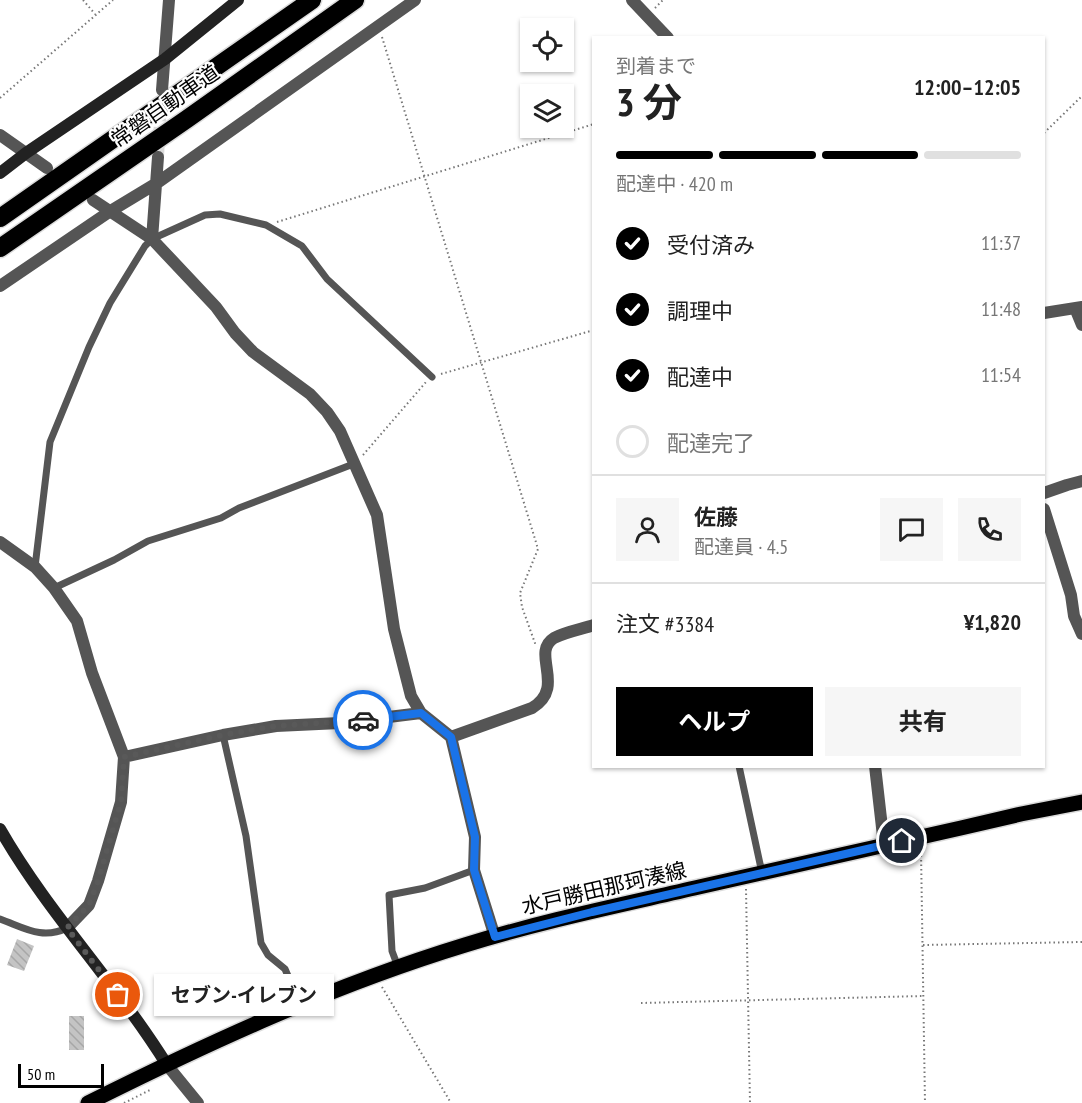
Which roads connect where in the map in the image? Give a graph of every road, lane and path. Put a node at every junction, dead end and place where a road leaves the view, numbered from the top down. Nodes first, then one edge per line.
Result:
1 (83, 0) edge
2 (113, 0) edge
3 (169, 0) edge
4 (238, 0) edge
5 (312, 0) edge
6 (355, 0) edge
7 (415, 0) edge
8 (632, 0) edge
9 (96, 14) junction
10 (378, 26) junction
11 (666, 36) edge
12 (165, 59) junction
13 (162, 90) tunnel mouth
14 (1082, 96) edge
15 (0, 98) edge
16 (592, 125) edge
17 (1045, 132) edge
18 (0, 135) edge
19 (26, 153) junction
20 (158, 157) tunnel mouth
21 (47, 168) dead end
22 (0, 172) edge
23 (423, 176) junction
24 (157, 183) junction
25 (93, 200) dead end
26 (109, 212) junction
27 (0, 218) edge
28 (266, 225) junction
29 (152, 239) junction
30 (0, 248) edge
31 (0, 286) edge
32 (1079, 308) edge
33 (1045, 313) edge
34 (1082, 326) edge
35 (592, 331) edge
36 (481, 364) junction
37 (432, 377) junction
38 (356, 463) junction
39 (1082, 481) edge
40 (1045, 493) edge
41 (1045, 511) edge
42 (0, 542) edge
43 (35, 567) junction
44 (54, 588) junction
45 (592, 626) edge
46 (1082, 634) edge
47 (545, 654) junction
48 (421, 713) junction
49 (223, 735) junction
50 (451, 737) junction
51 (124, 757) junction
52 (739, 768) edge
53 (875, 768) edge
54 (1082, 802) edge
55 (0, 829) edge
56 (921, 837) junction
57 (884, 845) junction
58 (474, 870) junction
59 (762, 873) junction
60 (745, 877) junction
61 (0, 919) edge
62 (67, 928) junction
63 (495, 937) junction
64 (1082, 942) edge
65 (922, 945) junction
66 (398, 967) junction
67 (375, 975) junction
68 (923, 996) junction
69 (748, 1002) junction
70 (641, 1003) dead end
71 (300, 1004) junction
72 (167, 1065) junction
73 (152, 1089) dead end
74 (88, 1103) edge
75 (124, 1103) edge
76 (198, 1103) edge
77 (451, 1103) edge
78 (750, 1103) edge
79 (925, 1103) edge

1 - 9 path
2 - 9 path
3 - 12 street
4 - 12 street
5 - 27 highway, 常磐自動車道
6 - 30 highway, 常磐自動車道
7 - 10 street
8 - 11 street
9 - 15 path
10 - 23 path
10 - 24 street
12 - 13 street
12 - 19 street
14 - 17 path
16 - 23 path
18 - 19 street
19 - 21 street
19 - 22 street
20 - 24 street
23 - 28 path
23 - 36 path
24 - 26 street
24 - 29 street
25 - 26 street
26 - 29 street
26 - 31 street
28 - 29 lane
28 - 37 lane
29 - 38 street
29 - 43 lane
32 - 33 street
32 - 34 street
35 - 36 path
36 - 37 path
36 - 47 path
37 - 38 path
38 - 44 lane
38 - 48 street
39 - 40 street
41 - 46 street
42 - 43 street
43 - 44 street
44 - 51 street
45 - 47 street
47 - 50 street
48 - 49 street
48 - 50 street
49 - 51 street
49 - 71 lane
50 - 58 street
51 - 62 street
52 - 59 lane
53 - 57 street
54 - 56 main road, 水戸勝田那珂湊線
55 - 62 street
56 - 57 main road, 水戸勝田那珂湊線
56 - 65 path
57 - 59 main road, 水戸勝田那珂湊線
58 - 63 street
58 - 66 lane
59 - 60 main road, 水戸勝田那珂湊線
60 - 63 main road, 水戸勝田那珂湊線
60 - 69 path
61 - 62 lane
62 - 72 street
63 - 66 main road, 水戸勝田那珂湊線
64 - 65 path
65 - 68 path
66 - 67 main road, 水戸勝田那珂湊線
67 - 71 main road, 水戸勝田那珂湊線
67 - 77 path
68 - 69 path
68 - 79 path
69 - 70 path
69 - 78 path
71 - 72 main road, 水戸勝田那珂湊線
72 - 74 main road, 水戸勝田那珂湊線
72 - 76 street
73 - 75 path

